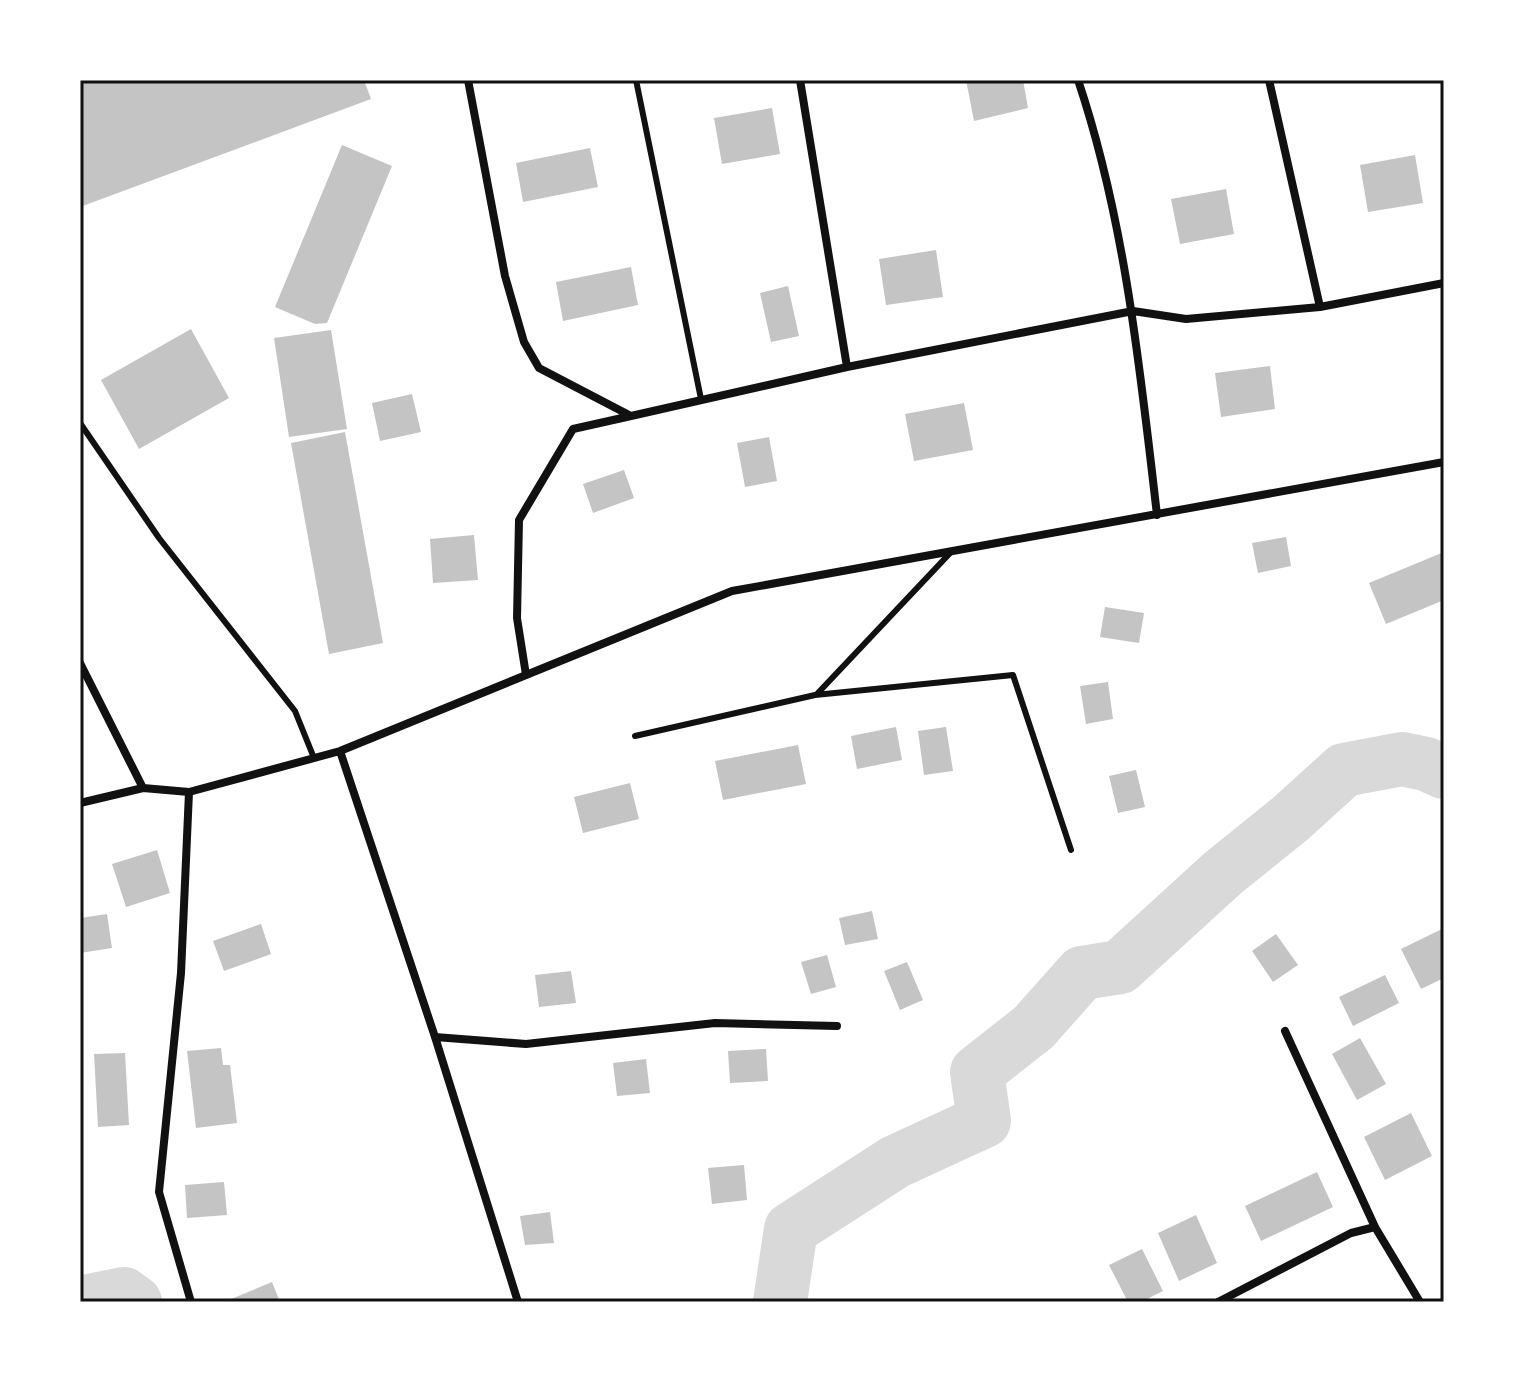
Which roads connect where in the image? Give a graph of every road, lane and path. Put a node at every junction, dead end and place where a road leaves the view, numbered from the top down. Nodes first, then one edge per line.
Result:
1 (468, 80) edge
2 (636, 80) edge
3 (800, 80) edge
4 (1078, 80) edge
5 (1269, 80) edge
6 (1444, 283) edge
7 (1320, 307) junction
8 (1133, 311) junction
9 (847, 367) junction
10 (701, 399) junction
11 (631, 416) junction
12 (80, 423) edge
13 (1444, 462) edge
14 (1157, 515) junction
15 (952, 551) junction
16 (80, 663) edge
17 (526, 675) junction
18 (815, 695) junction
19 (635, 736) dead end
20 (340, 751) junction
21 (314, 758) junction
22 (143, 788) junction
23 (189, 792) junction
24 (80, 803) edge
25 (1071, 850) dead end
26 (837, 1026) dead end
27 (1285, 1031) dead end
28 (435, 1037) junction
29 (1375, 1227) junction
30 (191, 1302) edge
31 (518, 1302) edge
32 (1218, 1302) edge
33 (1420, 1302) edge

1 - 11 street
2 - 10 lane
3 - 9 street
4 - 8 street
5 - 7 street
6 - 7 street
7 - 8 street
8 - 9 street
8 - 14 street
9 - 10 street
10 - 11 street
11 - 17 street
12 - 21 lane
13 - 14 street
14 - 15 street
15 - 17 street
15 - 18 lane
16 - 22 street
17 - 20 street
18 - 19 lane
18 - 25 lane
20 - 21 street
20 - 28 street
21 - 23 street
22 - 23 street
22 - 24 street
23 - 30 street
26 - 28 street
27 - 29 street
28 - 31 street
29 - 32 street
29 - 33 street

